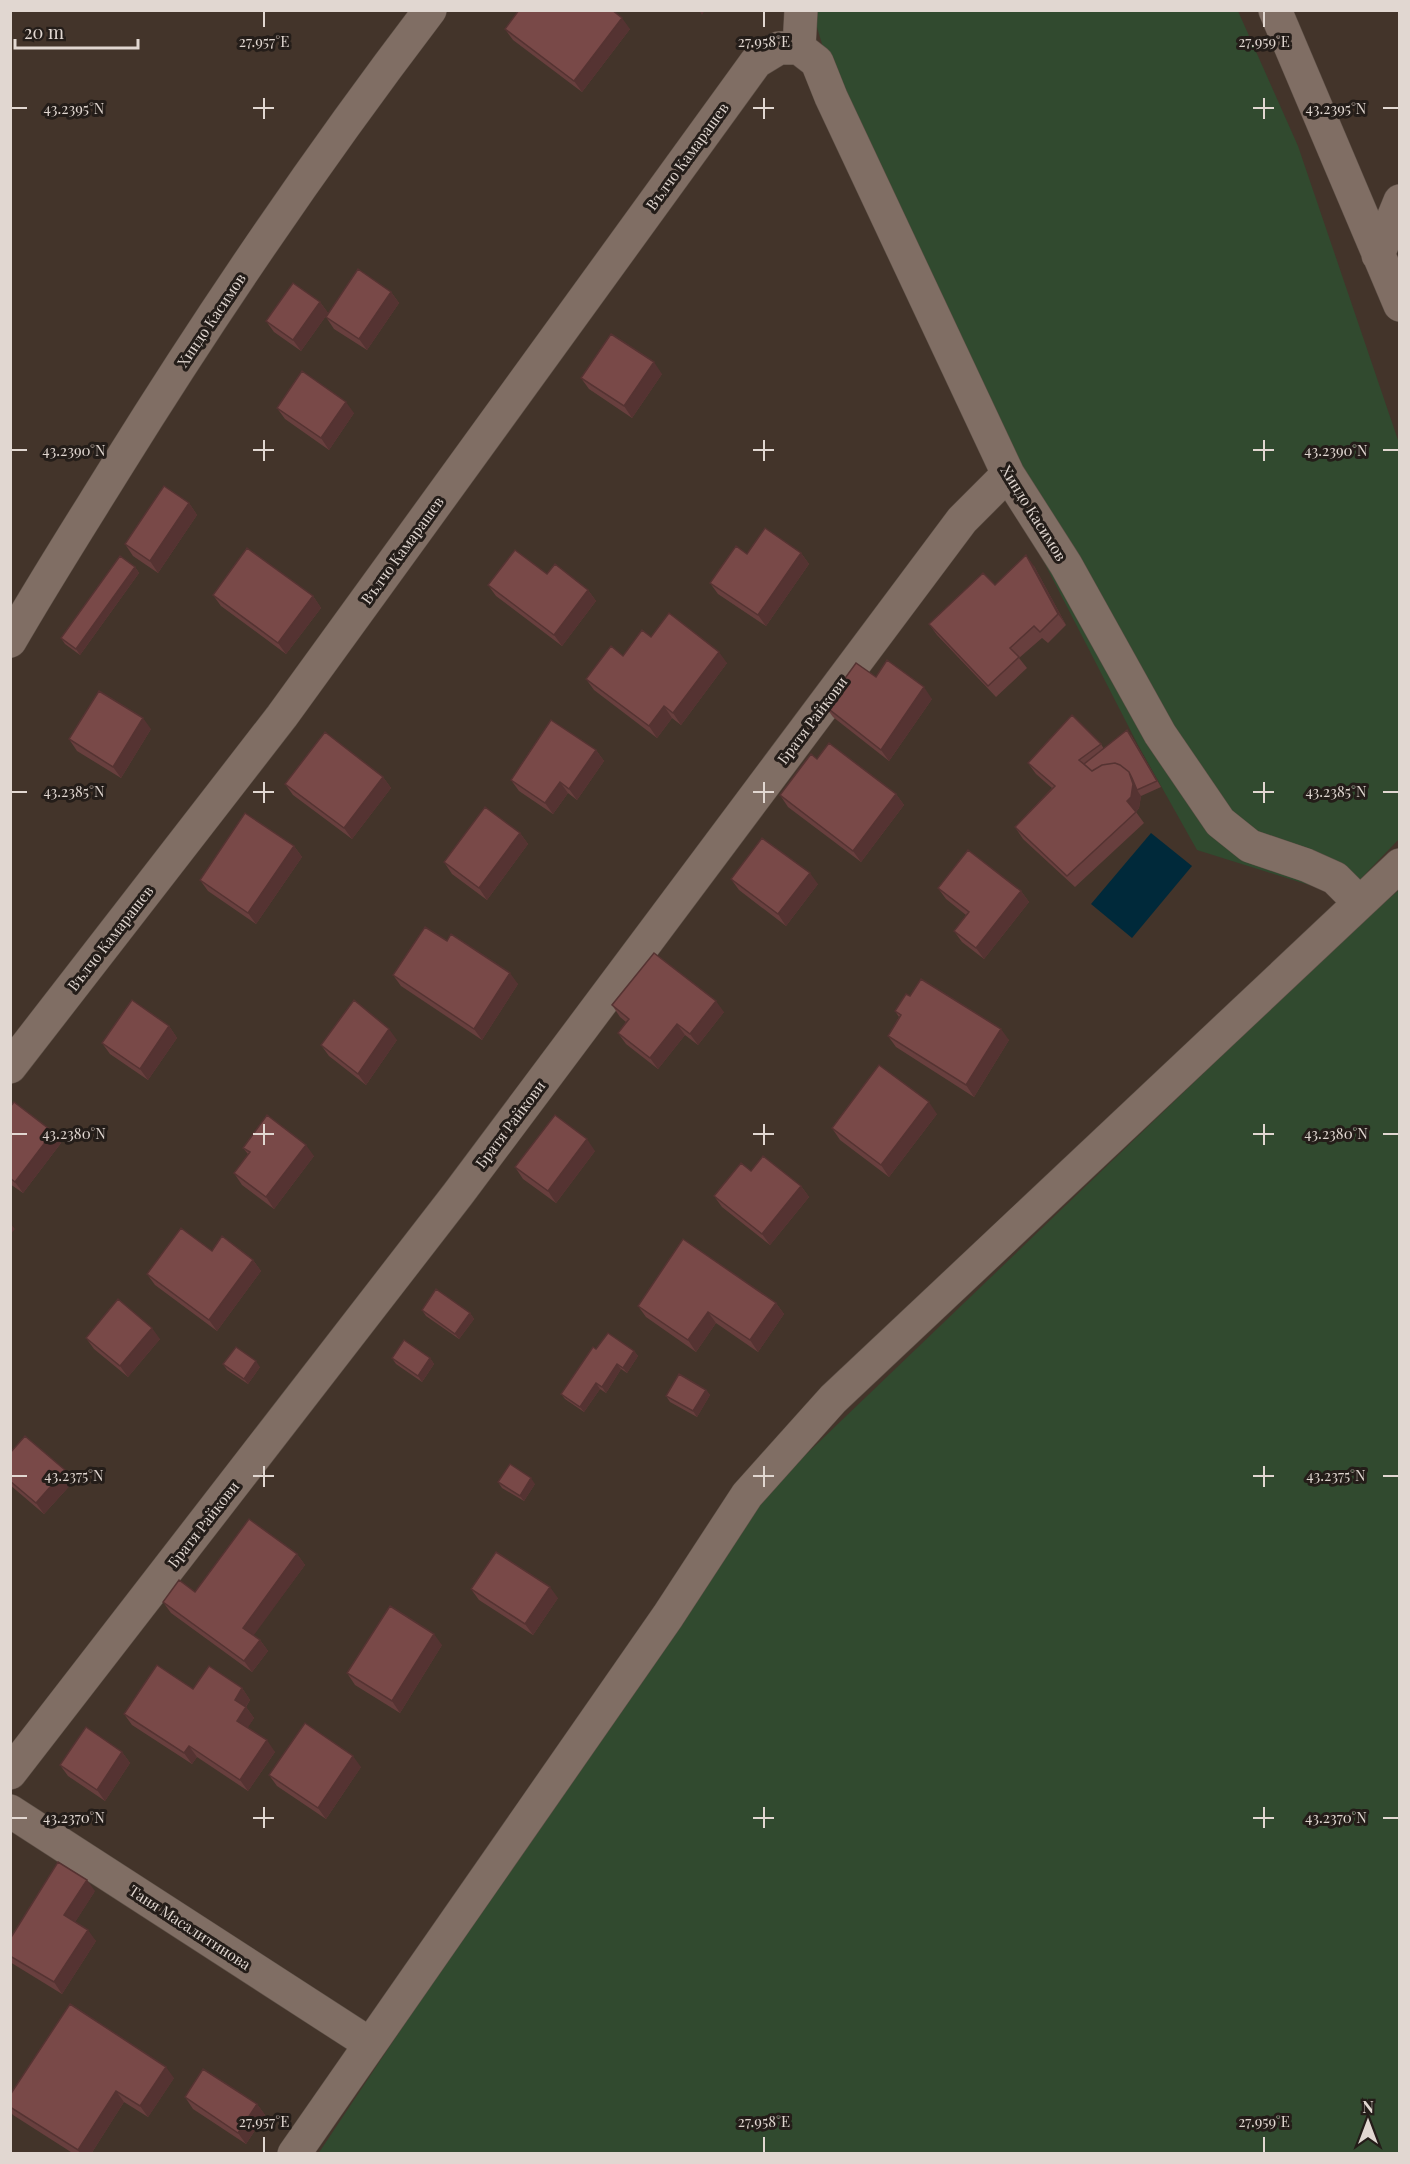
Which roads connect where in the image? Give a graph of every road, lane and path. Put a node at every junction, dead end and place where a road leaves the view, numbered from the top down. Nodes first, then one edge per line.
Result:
1 (430, 10) edge
2 (801, 10) edge
3 (1275, 10) edge
4 (799, 48) junction
5 (1400, 201) edge
6 (1378, 255) junction
7 (1400, 305) edge
8 (1008, 474) junction
9 (10, 641) edge
10 (1400, 865) edge
11 (1359, 902) junction
12 (10, 1067) edge
13 (10, 1773) edge
14 (10, 1811) edge
15 (370, 2044) junction
16 (294, 2154) edge

1 - 9 street, Хиндо Касимов
2 - 4 street
3 - 6 street
4 - 8 street, Хиндо Касимов
4 - 12 street, Вълчо Камарашев
5 - 6 street
6 - 7 street
8 - 11 street, Хиндо Касимов
8 - 13 street, Братя Райкови
10 - 11 street
11 - 15 street
14 - 15 street, Таня Масалитинова
15 - 16 street

